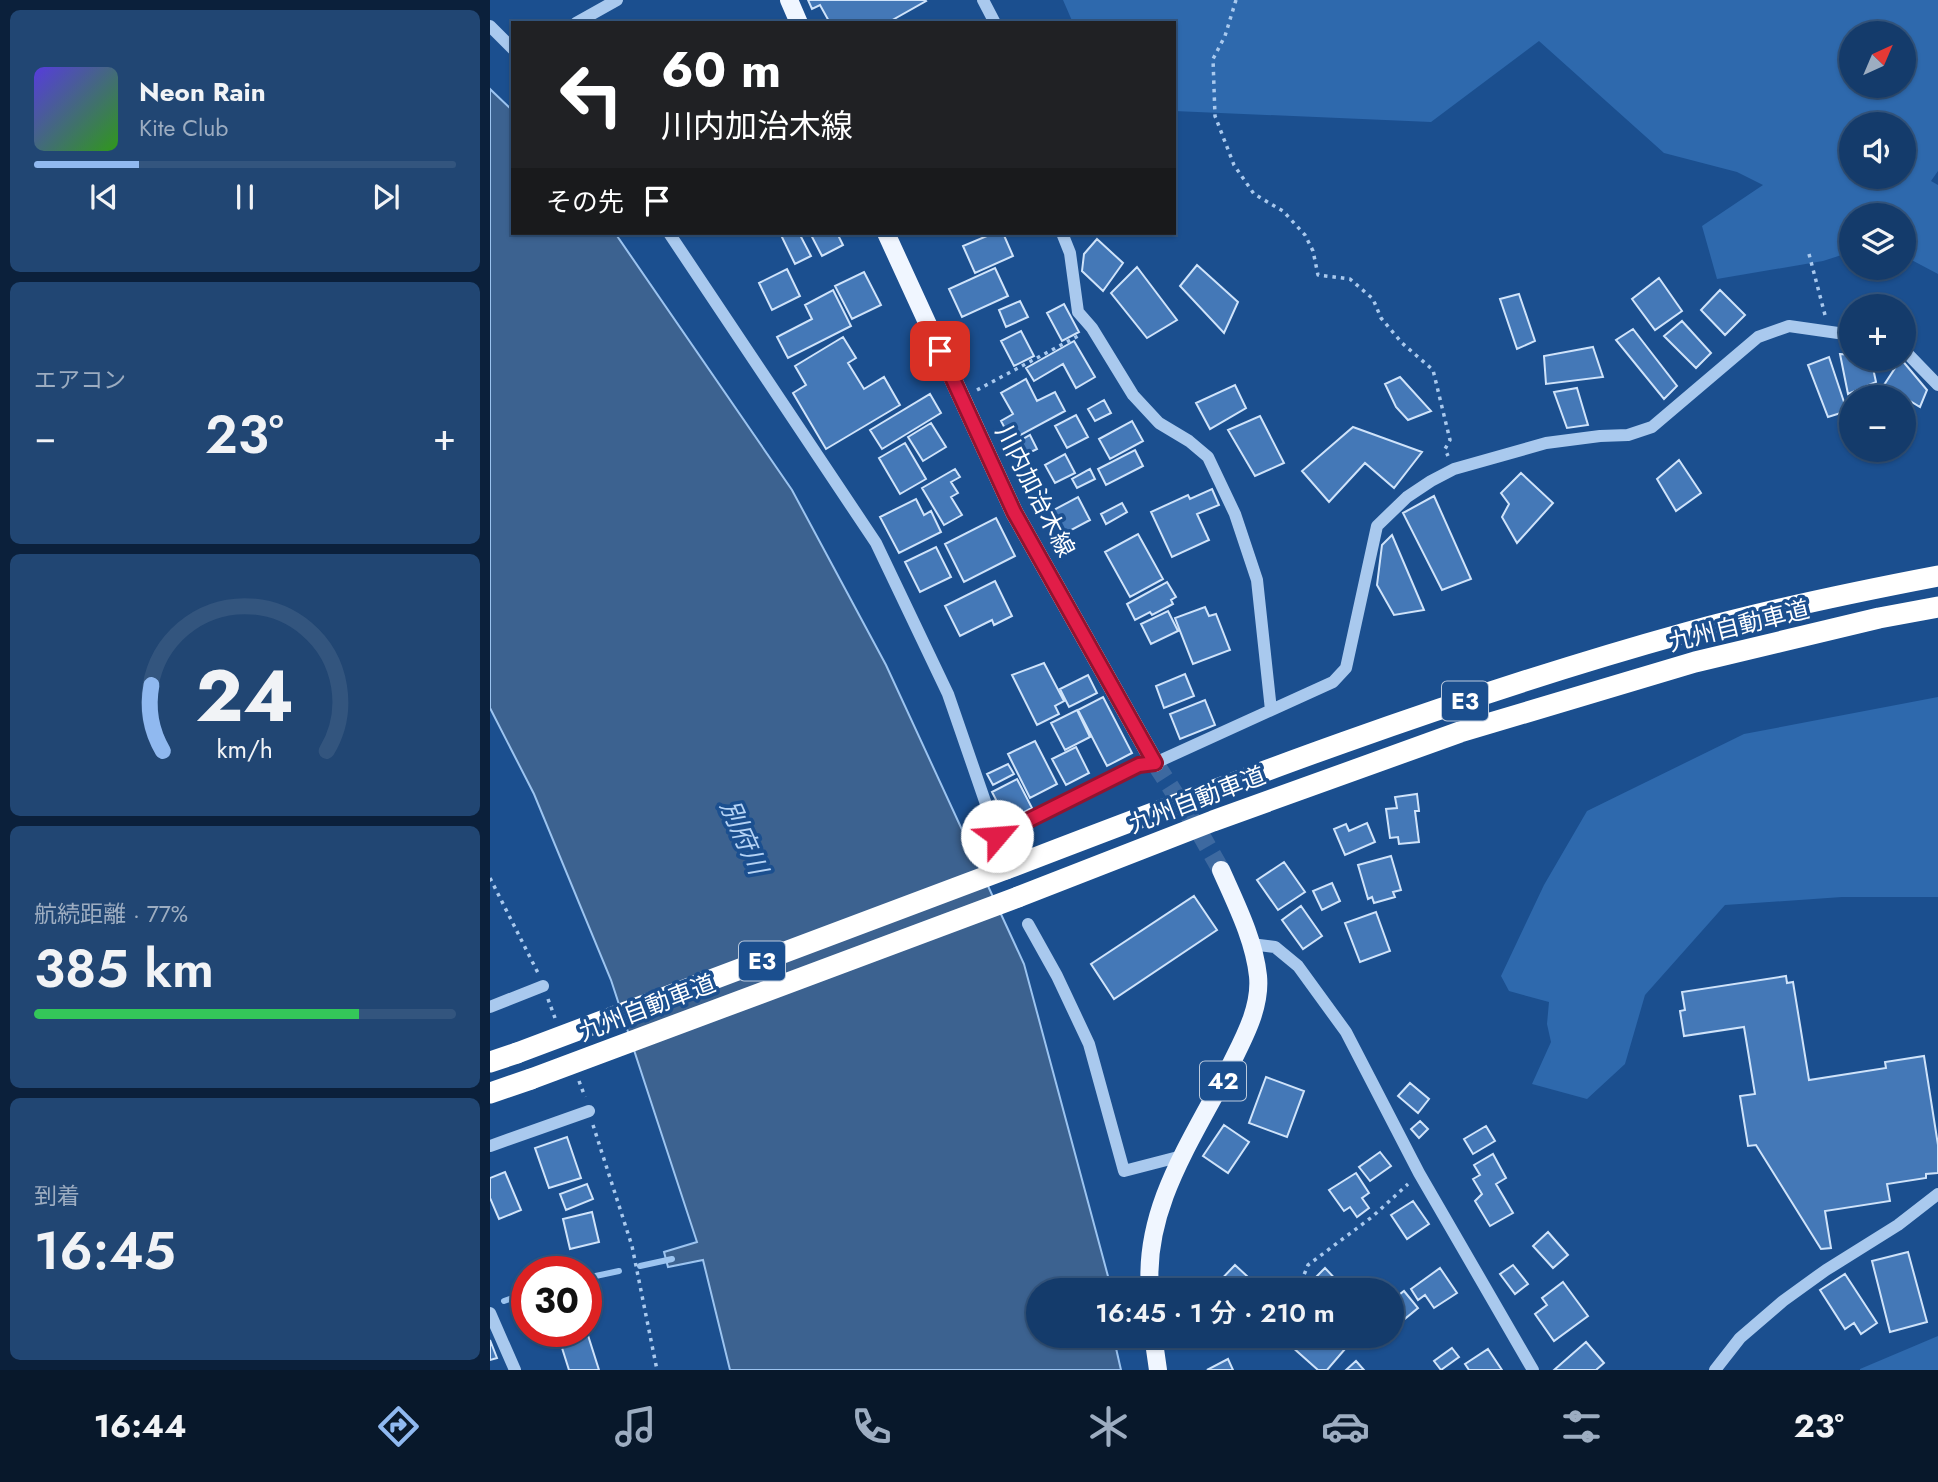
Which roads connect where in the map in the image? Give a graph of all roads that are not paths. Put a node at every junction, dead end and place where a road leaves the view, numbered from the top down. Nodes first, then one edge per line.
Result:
1 (617, 0) edge
2 (789, 0) edge
3 (983, 0) edge
4 (580, 21) edge
5 (798, 21) edge
6 (994, 21) edge
7 (490, 26) edge
8 (511, 47) edge
9 (670, 235) edge
10 (887, 235) edge
11 (1063, 235) edge
12 (1839, 332) edge
13 (1916, 362) edge
14 (1938, 385) edge
15 (1938, 576) edge
16 (1938, 607) edge
17 (1271, 710) junction
18 (1155, 763) junction
19 (1221, 870) tunnel mouth
20 (1028, 924) dead end
21 (1251, 944) junction
22 (543, 986) dead end
23 (490, 1007) edge
24 (490, 1062) edge
25 (490, 1093) edge
26 (589, 1111) dead end
27 (490, 1146) edge
28 (1182, 1156) junction
29 (1938, 1194) edge
30 (1149, 1278) edge
31 (490, 1313) edge
32 (1154, 1348) edge
33 (515, 1370) edge
34 (1157, 1370) edge
35 (1534, 1370) edge
36 (1715, 1370) edge

1 - 4 street
2 - 5 main road
3 - 6 street
7 - 8 street
9 - 18 street
10 - 18 main road, 川内加治木線
11 - 17 street
12 - 17 street
13 - 14 street
15 - 24 highway, 九州自動車道 / E3, bridge
16 - 25 highway, 九州自動車道 / E3, bridge
17 - 18 street
19 - 21 main road, 42
20 - 28 street
21 - 28 main road, 42
21 - 35 street
22 - 23 street
26 - 27 street
28 - 30 main road, 42
29 - 36 street
31 - 33 street
32 - 34 main road

